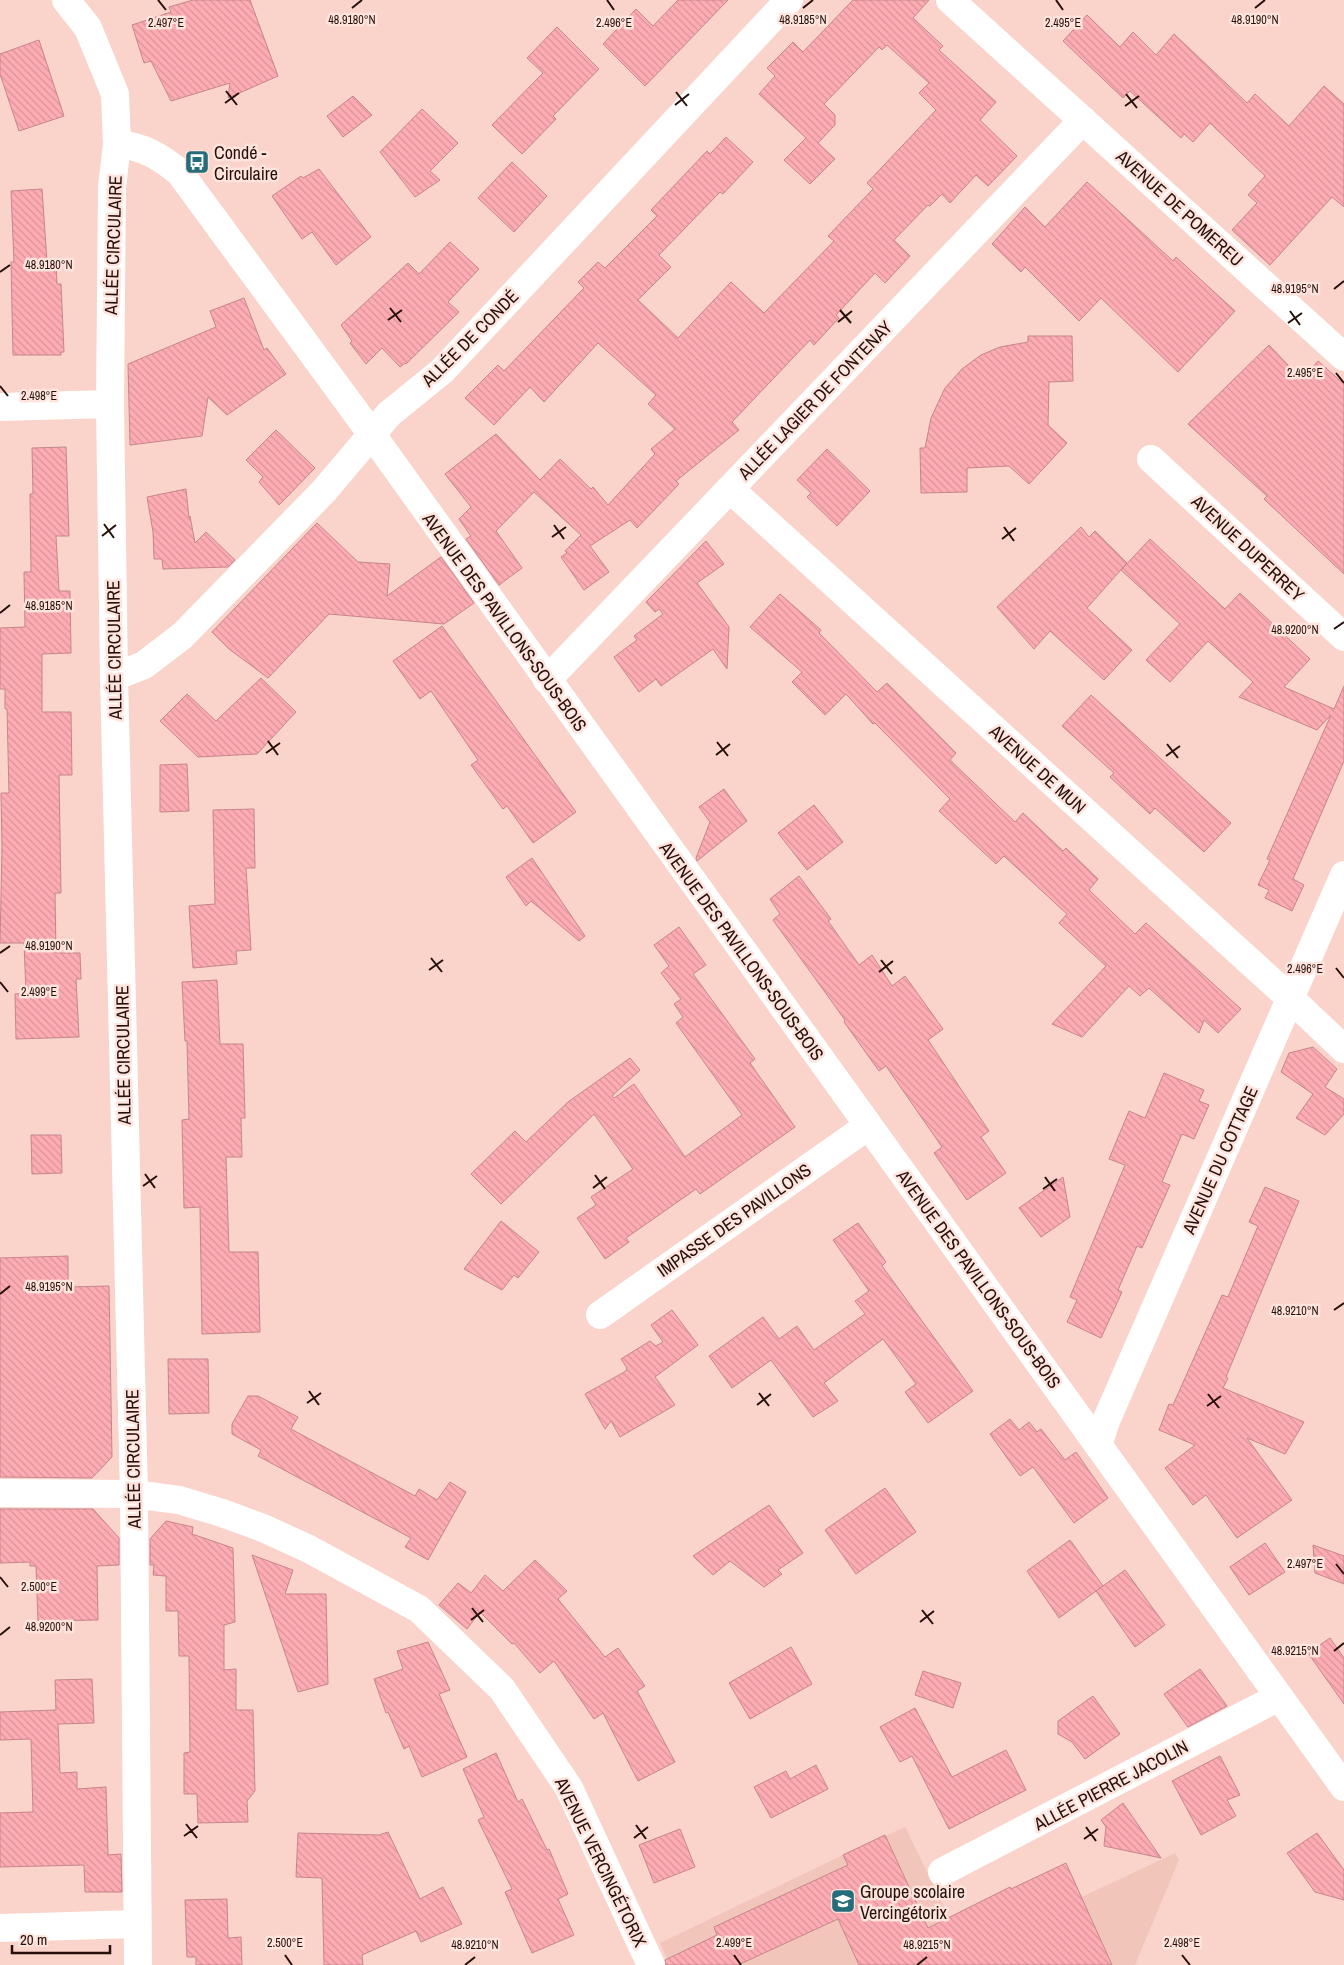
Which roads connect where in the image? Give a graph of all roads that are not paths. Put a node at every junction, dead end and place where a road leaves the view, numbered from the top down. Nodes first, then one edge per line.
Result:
1 (66, 0) edge
2 (789, 0) edge
3 (950, 0) edge
4 (1083, 120) junction
5 (117, 144) junction
6 (1344, 357) edge
7 (110, 404) junction
8 (0, 407) edge
9 (371, 435) junction
10 (1151, 459) dead end
11 (730, 489) junction
12 (1344, 636) edge
13 (114, 677) junction
14 (547, 680) junction
15 (1344, 875) edge
16 (1291, 999) junction
17 (1344, 1050) edge
18 (868, 1126) junction
19 (600, 1315) dead end
20 (1098, 1445) junction
21 (0, 1493) edge
22 (134, 1494) junction
23 (1279, 1697) junction
24 (1344, 1787) edge
25 (942, 1872) dead end
26 (137, 1924) junction
27 (0, 1928) edge
28 (138, 1965) edge
29 (651, 1965) edge

1 - 5 street, ALLÉE CIRCULAIRE
2 - 9 street, ALLÉE DE CONDÉ
3 - 4 street, AVENUE DE POMEREU
4 - 6 street, AVENUE DE POMEREU
4 - 11 street, ALLÉE LAGIER DE FONTENAY
5 - 7 street, ALLÉE CIRCULAIRE
5 - 9 street, AVENUE DES PAVILLONS-SOUS-BOIS
7 - 8 street
7 - 13 street, ALLÉE CIRCULAIRE
9 - 13 street, ALLÉE DE CONDÉ
9 - 14 street, AVENUE DES PAVILLONS-SOUS-BOIS
10 - 12 street, AVENUE DUPERREY
11 - 14 street, ALLÉE LAGIER DE FONTENAY
11 - 16 street, AVENUE DE MUN
13 - 22 street, ALLÉE CIRCULAIRE
14 - 18 street, AVENUE DES PAVILLONS-SOUS-BOIS
15 - 16 street, AVENUE DU COTTAGE
16 - 17 street, AVENUE DE MUN
16 - 20 street, AVENUE DU COTTAGE
18 - 19 street, IMPASSE DES PAVILLONS
18 - 20 street, AVENUE DES PAVILLONS-SOUS-BOIS
20 - 23 street, AVENUE DES PAVILLONS-SOUS-BOIS
21 - 22 street, AVENUE VERCINGÉTORIX
22 - 26 street, ALLÉE CIRCULAIRE
22 - 29 street, AVENUE VERCINGÉTORIX
23 - 24 street, AVENUE DES PAVILLONS-SOUS-BOIS
23 - 25 street, ALLÉE PIERRE JACOLIN
26 - 27 street
26 - 28 street, ALLÉE CIRCULAIRE

